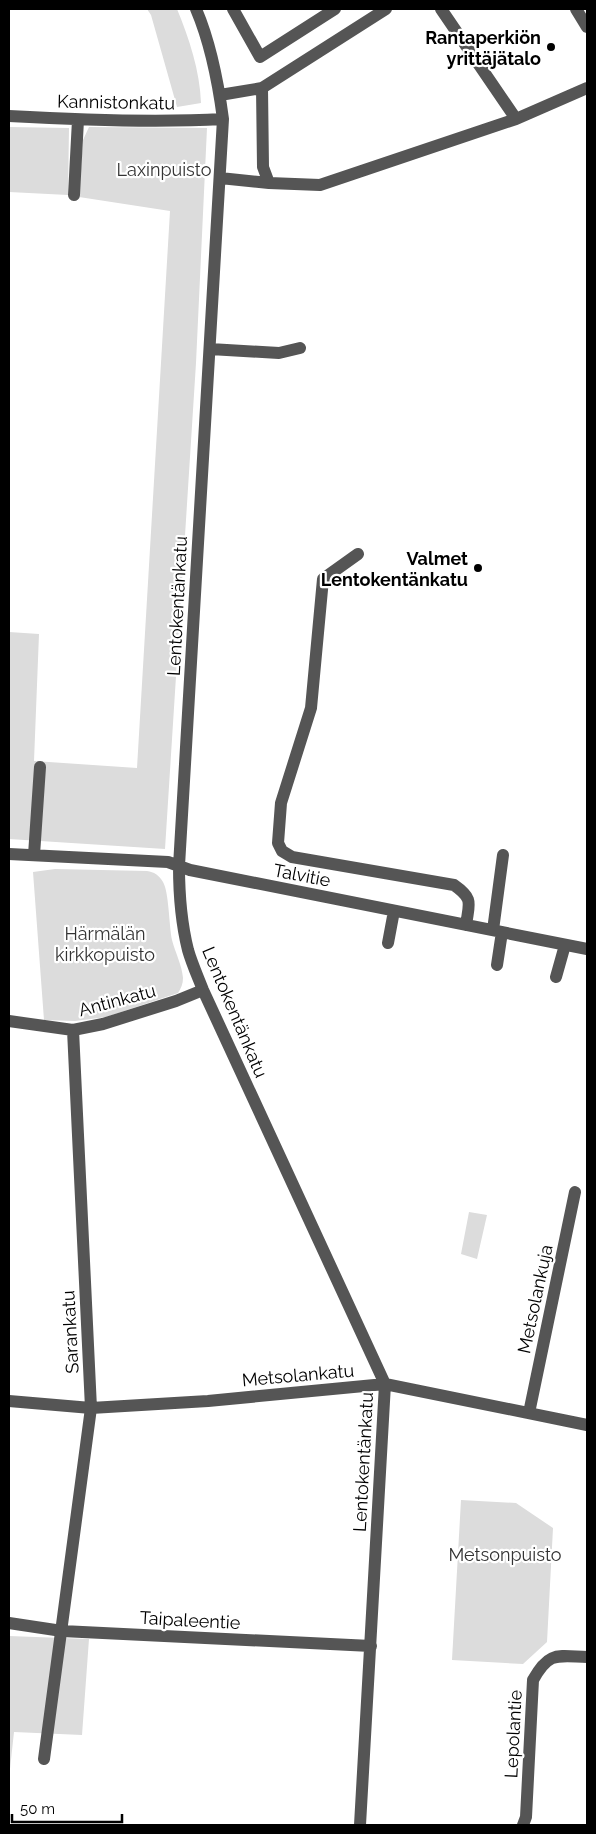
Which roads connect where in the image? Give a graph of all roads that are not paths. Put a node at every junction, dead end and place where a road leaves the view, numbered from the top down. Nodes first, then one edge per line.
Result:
1 (196, 9) edge
2 (233, 9) edge
3 (335, 9) edge
4 (386, 9) edge
5 (441, 9) edge
6 (576, 9) edge
7 (587, 27) edge
8 (262, 88) junction
9 (587, 88) edge
10 (220, 95) junction
11 (9, 116) edge
12 (223, 119) junction
13 (516, 119) junction
14 (78, 120) junction
15 (220, 178) junction
16 (269, 183) junction
17 (74, 195) dead end
18 (300, 348) dead end
19 (210, 349) junction
20 (358, 554) dead end
21 (40, 767) dead end
22 (9, 854) edge
23 (34, 855) junction
24 (502, 855) dead end
25 (179, 866) junction
26 (394, 911) junction
27 (466, 925) junction
28 (498, 931) junction
29 (388, 943) dead end
30 (565, 945) junction
31 (587, 949) edge
32 (497, 965) dead end
33 (556, 977) dead end
34 (203, 990) junction
35 (9, 1021) edge
36 (73, 1030) junction
37 (576, 1192) dead end
38 (385, 1384) junction
39 (9, 1401) edge
40 (91, 1408) junction
41 (529, 1413) junction
42 (587, 1425) edge
43 (9, 1623) edge
44 (62, 1631) junction
45 (371, 1646) junction
46 (587, 1657) edge
47 (44, 1759) dead end
48 (360, 1825) edge
49 (523, 1825) edge

1 - 10 street, Lentokentänkatu
2 - 3 street
4 - 8 street
5 - 13 street
6 - 7 street
8 - 10 street
8 - 16 street
9 - 13 street
10 - 12 street, Lentokentänkatu
11 - 14 street, Kannistonkatu
12 - 14 street, Kannistonkatu
12 - 15 street, Lentokentänkatu
13 - 16 street
14 - 17 street
15 - 16 street
15 - 19 street, Lentokentänkatu
18 - 19 street
19 - 25 street, Lentokentänkatu
20 - 27 street
21 - 23 street
22 - 23 street, Talvitie
23 - 25 street, Talvitie
24 - 28 street
25 - 26 street, Talvitie
25 - 34 street, Lentokentänkatu
26 - 27 street, Talvitie
26 - 29 street
27 - 28 street, Talvitie
28 - 30 street, Talvitie
28 - 32 street
30 - 31 street, Talvitie
30 - 33 street
34 - 36 street, Antinkatu
34 - 38 street, Lentokentänkatu
35 - 36 street, Antinkatu
36 - 40 street, Sarankatu
37 - 41 street, Metsolankuja
38 - 40 street, Metsolankatu
38 - 41 street, Metsolankatu
38 - 45 street, Lentokentänkatu
39 - 40 street, Metsolankatu
40 - 44 street, Sarankatu
41 - 42 street, Metsolankatu
43 - 44 street, Taipaleentie
44 - 45 street, Taipaleentie
44 - 47 street, Sarankatu
45 - 48 street, Lentokentänkatu
46 - 49 street, Lepolantie

